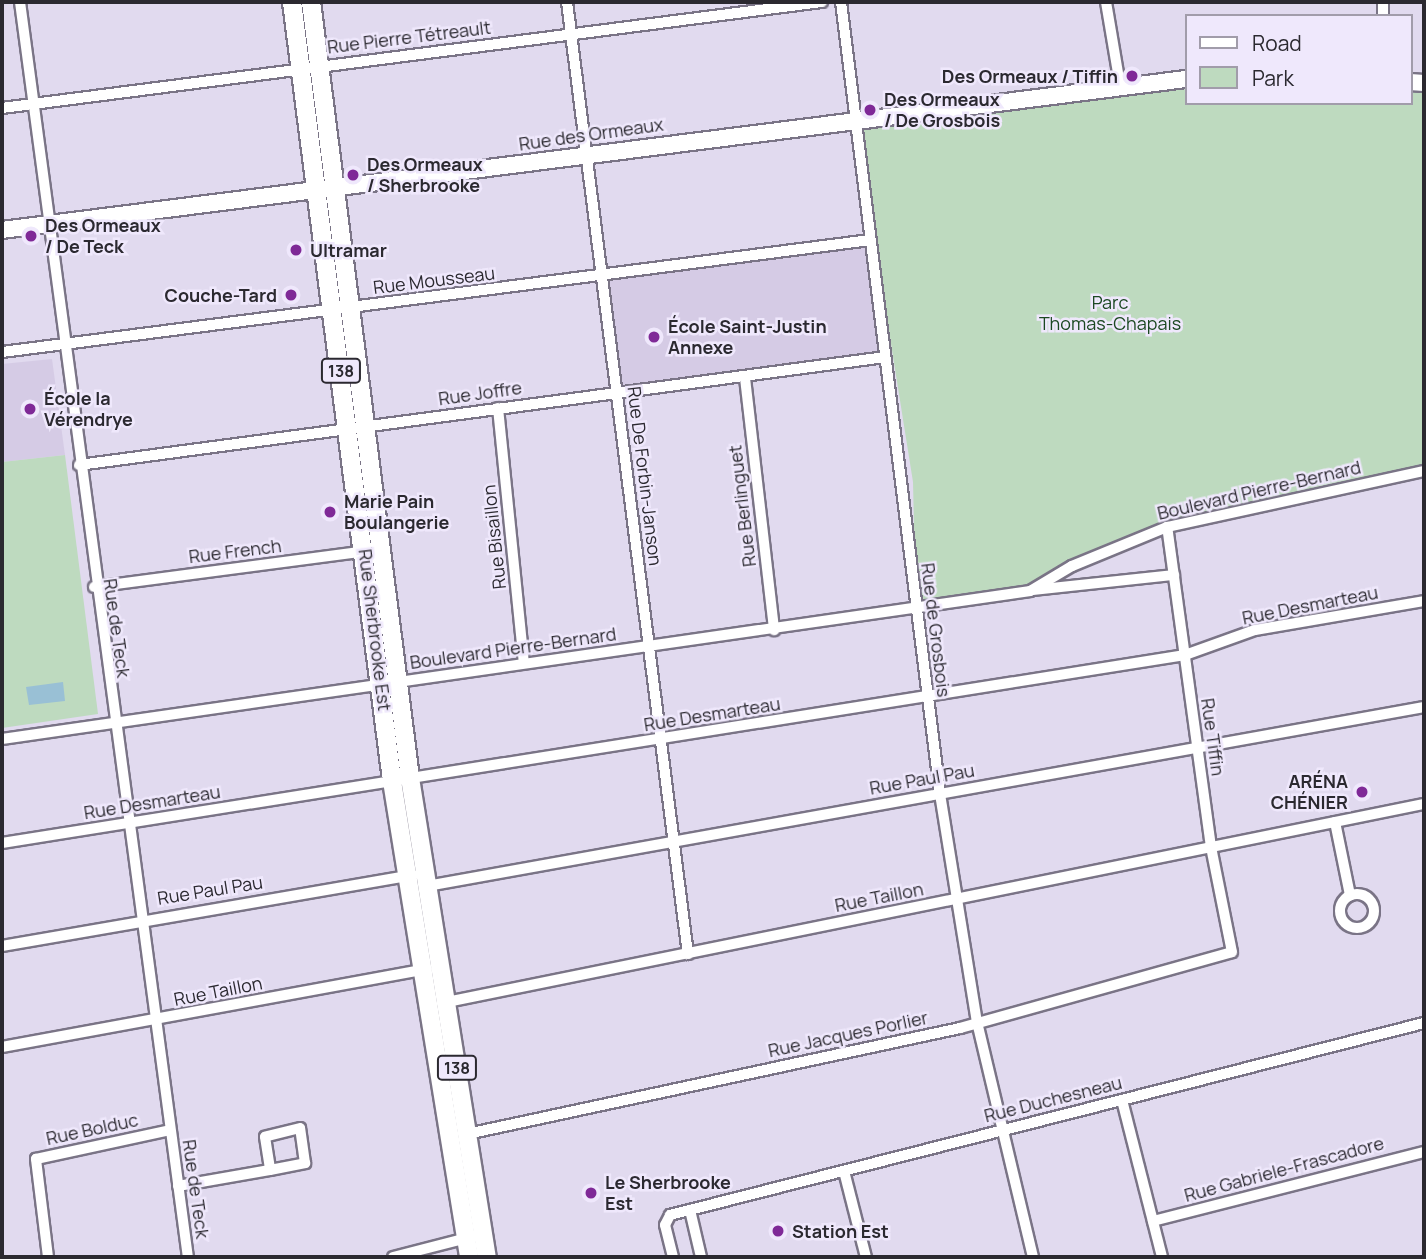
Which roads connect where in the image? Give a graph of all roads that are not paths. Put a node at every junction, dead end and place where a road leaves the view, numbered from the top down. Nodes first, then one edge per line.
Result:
1 (20, 2) edge
2 (292, 2) edge
3 (311, 2) edge
4 (567, 2) edge
5 (822, 2) edge
6 (841, 2) edge
7 (1106, 2) edge
8 (571, 33) junction
9 (319, 66) junction
10 (300, 69) junction
11 (1184, 79) edge
12 (1119, 85) junction
13 (33, 104) junction
14 (2, 108) edge
15 (855, 118) junction
16 (587, 154) junction
17 (325, 190) junction
18 (49, 224) junction
19 (2, 230) edge
20 (870, 240) junction
21 (602, 276) junction
22 (341, 309) junction
23 (64, 344) junction
24 (2, 352) edge
25 (885, 357) junction
26 (745, 378) junction
27 (617, 394) junction
28 (498, 408) junction
29 (357, 429) junction
30 (79, 464) junction
31 (1424, 471) edge
32 (1167, 527) junction
33 (373, 551) junction
34 (1174, 575) junction
35 (94, 587) junction
36 (1030, 591) junction
37 (1424, 601) edge
38 (916, 610) junction
39 (774, 630) junction
40 (649, 646) junction
41 (1185, 655) junction
42 (524, 663) junction
43 (390, 683) junction
44 (927, 698) junction
45 (1424, 707) edge
46 (113, 724) junction
47 (2, 739) edge
48 (660, 740) junction
49 (1197, 746) junction
50 (401, 780) junction
51 (940, 794) junction
52 (1424, 804) edge
53 (1335, 822) junction
54 (127, 824) junction
55 (673, 841) junction
56 (2, 843) edge
57 (1211, 847) junction
58 (420, 878) junction
59 (1350, 895) dead end
60 (958, 900) junction
61 (141, 920) junction
62 (2, 946) edge
63 (1232, 952) joint
64 (688, 954) junction
65 (432, 968) junction
66 (438, 1004) junction
67 (155, 1020) junction
68 (976, 1022) junction
69 (1424, 1023) edge
70 (2, 1047) edge
71 (1122, 1100) junction
72 (170, 1130) junction
73 (1000, 1131) junction
74 (467, 1134) junction
75 (1424, 1152) edge
76 (270, 1170) junction
77 (844, 1171) junction
78 (178, 1186) junction
79 (690, 1210) junction
80 (1153, 1221) junction
81 (475, 1237) junction
82 (48, 1257) edge
83 (188, 1257) edge
84 (393, 1257) edge
85 (469, 1257) edge
86 (487, 1257) edge
87 (673, 1257) edge
88 (701, 1257) edge
89 (866, 1257) edge
90 (1033, 1257) edge
91 (1162, 1257) edge

1 - 13 street, Rue de Teck
2 - 10 main road, Rue Sherbrooke Est / 138
3 - 9 main road, Rue Sherbrooke Est / 138
4 - 8 street, Rue De Forbin-Janson
5 - 8 street, Rue Pierre Tétreault
6 - 15 street, Rue de Grosbois
7 - 12 street
8 - 9 street, Rue Pierre Tétreault
8 - 16 street, Rue De Forbin-Janson
9 - 10 street, Rue Pierre Tétreault
9 - 17 main road, Rue Sherbrooke Est / 138
10 - 13 street, Rue Pierre Tétreault
10 - 17 main road, Rue Sherbrooke Est / 138
11 - 12 street, Rue des Ormeaux
12 - 15 street, Rue des Ormeaux
13 - 14 street, Rue Pierre Tétreault
13 - 18 street, Rue de Teck
15 - 16 street, Rue des Ormeaux
15 - 20 street, Rue de Grosbois
16 - 17 street, Rue des Ormeaux
16 - 21 street, Rue De Forbin-Janson
17 - 18 street, Rue des Ormeaux
17 - 22 main road, Rue Sherbrooke Est / 138
18 - 19 street, Rue des Ormeaux
18 - 23 street, Rue de Teck
20 - 21 street, Rue Mousseau
20 - 25 street, Rue de Grosbois
21 - 22 street, Rue Mousseau
21 - 27 street, Rue De Forbin-Janson
22 - 23 street, Rue Mousseau
22 - 29 main road, Rue Sherbrooke Est / 138
23 - 24 street, Rue Mousseau
23 - 30 street, Rue de Teck
25 - 26 street, Rue Joffre
25 - 38 street, Rue de Grosbois
26 - 27 street, Rue Joffre
26 - 39 street, Rue Berlinguet
27 - 28 street, Rue Joffre
27 - 40 street, Rue De Forbin-Janson
28 - 29 street, Rue Joffre
28 - 42 street, Rue Bisaillon
29 - 30 street, Rue Joffre
29 - 33 main road, Rue Sherbrooke Est / 138
30 - 35 street, Rue de Teck
31 - 32 street, Boulevard Pierre-Bernard
32 - 34 street, Rue Tiffin
32 - 36 street, Boulevard Pierre-Bernard
33 - 35 street, Rue French
33 - 43 main road, Rue Sherbrooke Est / 138
34 - 36 street, Boulevard Pierre-Bernard
34 - 41 street, Rue Tiffin
35 - 46 street, Rue de Teck
36 - 38 street, Boulevard Pierre-Bernard
37 - 41 street, Rue Desmarteau
38 - 39 street, Boulevard Pierre-Bernard
38 - 44 street, Rue de Grosbois
39 - 40 street, Boulevard Pierre-Bernard
40 - 42 street, Boulevard Pierre-Bernard
40 - 48 street, Rue De Forbin-Janson
41 - 44 street, Rue Desmarteau
41 - 49 street, Rue Tiffin
42 - 43 street, Boulevard Pierre-Bernard
43 - 46 street, Boulevard Pierre-Bernard
43 - 50 main road, Rue Sherbrooke Est / 138
44 - 48 street, Rue Desmarteau
44 - 51 street, Rue de Grosbois
45 - 49 street, Rue Paul Pau
46 - 47 street, Boulevard Pierre-Bernard
46 - 54 street, Rue de Teck
48 - 50 street, Rue Desmarteau
48 - 55 street, Rue De Forbin-Janson
49 - 51 street, Rue Paul Pau
49 - 57 street, Rue Tiffin
50 - 54 street, Rue Desmarteau
50 - 58 main road, Rue Sherbrooke Est / 138
51 - 55 street, Rue Paul Pau
51 - 60 street, Rue de Grosbois
52 - 53 street, Rue Taillon
53 - 57 street, Rue Taillon
53 - 59 street
54 - 56 street, Rue Desmarteau
54 - 61 street, Rue de Teck
55 - 58 street, Rue Paul Pau
55 - 64 street, Rue De Forbin-Janson
57 - 60 street, Rue Taillon
57 - 63 street, Rue Tiffin
58 - 61 street, Rue Paul Pau
58 - 65 main road, Rue Sherbrooke Est / 138
60 - 64 street, Rue Taillon
60 - 68 street, Rue de Grosbois
61 - 62 street, Rue Paul Pau
61 - 67 street, Rue de Teck
63 - 68 street, Rue Jacques Porlier
64 - 66 street, Rue Taillon
65 - 66 main road, Rue Sherbrooke Est / 138
65 - 67 street, Rue Taillon
66 - 74 main road, Rue Sherbrooke Est / 138
66 - 81 main road, Rue Sherbrooke Est / 138
67 - 70 street, Rue Taillon
67 - 72 street, Rue de Teck
68 - 73 street, Rue de Grosbois
68 - 74 street, Rue Jacques Porlier
69 - 71 street, Rue Duchesneau
71 - 73 street, Rue Duchesneau
71 - 80 street
72 - 78 street, Rue de Teck
72 - 82 street, Rue Bolduc
73 - 77 street, Rue Duchesneau
73 - 90 street, Rue de Grosbois
74 - 81 main road, Rue Sherbrooke Est / 138
75 - 80 street, Rue Gabriele-Frascadore
76 - 76 street
76 - 78 street
77 - 79 street, Rue Duchesneau
77 - 89 street
78 - 83 street, Rue de Teck
79 - 87 street, Rue Duchesneau
79 - 88 street
80 - 91 street
81 - 84 street
81 - 85 main road, Rue Sherbrooke Est / 138
81 - 86 main road, Rue Sherbrooke Est / 138

